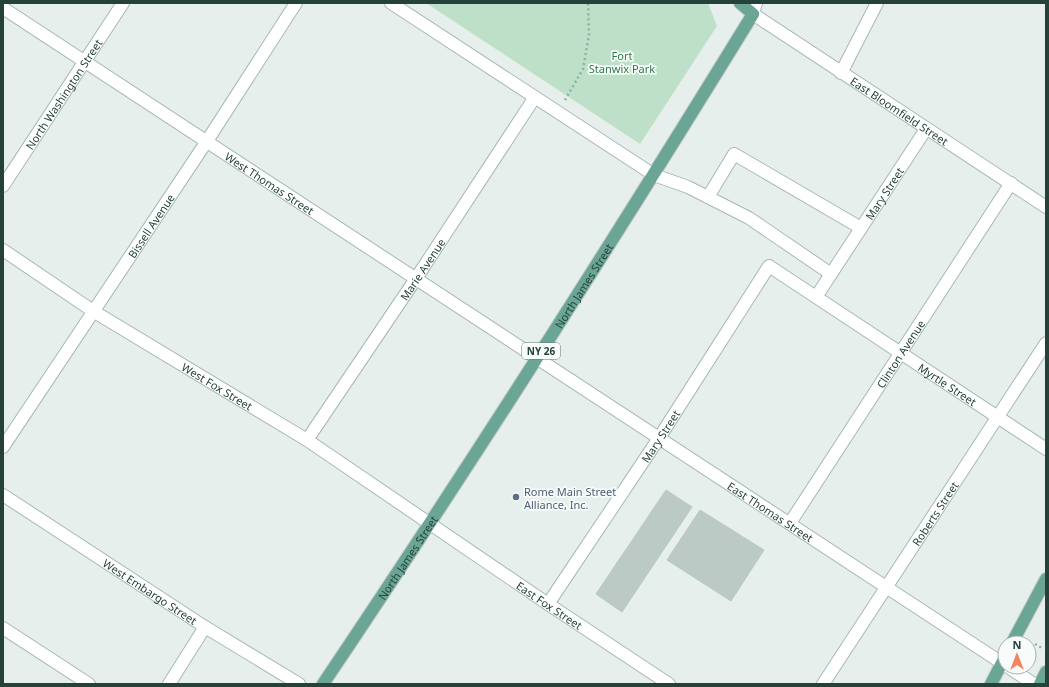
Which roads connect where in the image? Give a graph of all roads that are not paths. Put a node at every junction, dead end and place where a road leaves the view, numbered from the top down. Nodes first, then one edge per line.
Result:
1 (123, 3) edge
2 (296, 3) edge
3 (392, 3) edge
4 (740, 3) edge
5 (877, 3) edge
6 (3, 8) edge
7 (754, 8) edge
8 (85, 61) junction
9 (841, 73) junction
10 (535, 97) junction
11 (926, 129) junction
12 (207, 141) junction
13 (654, 175) junction
14 (1011, 183) junction
15 (3, 186) edge
16 (708, 197) junction
17 (1046, 207) edge
18 (861, 228) junction
19 (3, 250) edge
20 (769, 266) joint
21 (831, 274) junction
22 (416, 278) junction
23 (816, 297) junction
24 (92, 311) junction
25 (1046, 343) edge
26 (901, 353) junction
27 (537, 358) junction
28 (998, 416) junction
29 (659, 438) junction
30 (306, 440) junction
31 (3, 448) edge
32 (1046, 449) edge
33 (3, 495) edge
34 (790, 523) junction
35 (430, 525) junction
36 (1046, 579) edge
37 (887, 586) junction
38 (548, 604) junction
39 (205, 627) junction
40 (3, 628) edge
41 (1016, 635) edge
42 (997, 658) edge
43 (1046, 672) edge
44 (997, 675) edge
45 (1022, 675) edge
46 (90, 684) edge
47 (169, 684) edge
48 (299, 684) edge
49 (323, 684) edge
50 (670, 684) edge
51 (824, 684) edge
52 (991, 684) edge
53 (1034, 684) edge
54 (1040, 684) edge

1 - 8 street, North Washington Street
2 - 12 street, Bissell Avenue
3 - 10 street
4 - 7 main road
5 - 9 street
6 - 8 street, West Thomas Street
7 - 9 street, East Bloomfield Street
7 - 13 main road, North James Street / NY 26
8 - 12 street, West Thomas Street
8 - 15 street, North Washington Street
9 - 11 street, East Bloomfield Street
10 - 13 street
10 - 22 street, Marie Avenue
11 - 14 street, East Bloomfield Street
11 - 18 street, Mary Street
12 - 22 street, West Thomas Street
12 - 24 street, Bissell Avenue
13 - 16 street
13 - 27 main road, North James Street / NY 26
14 - 17 street, East Bloomfield Street
14 - 26 street, Clinton Avenue
16 - 18 street
16 - 21 street
18 - 21 street, Mary Street
19 - 24 street, West Fox Street
20 - 23 street, Myrtle Street
20 - 29 street, Mary Street
21 - 23 street, Mary Street
22 - 27 street, West Thomas Street
22 - 30 street, Marie Avenue
23 - 26 street, Myrtle Street
24 - 30 street, West Fox Street
24 - 31 street, Bissell Avenue
25 - 28 street, Roberts Street
26 - 28 street, Myrtle Street
26 - 34 street, Clinton Avenue
27 - 29 street, East Thomas Street
27 - 35 main road, North James Street / NY 26
28 - 32 street, Myrtle Street
28 - 37 street, Roberts Street
29 - 34 street, East Thomas Street
29 - 38 street, Mary Street
30 - 35 street, West Fox Street
33 - 39 street, West Embargo Street
34 - 37 street, East Thomas Street
35 - 38 street, East Fox Street
35 - 49 main road, North James Street / NY 26
36 - 41 main road
37 - 42 street, East Thomas Street
37 - 51 street, Roberts Street
38 - 50 street, East Fox Street
39 - 47 street
39 - 48 street, West Embargo Street
40 - 46 street
43 - 54 main road
44 - 52 main road
45 - 53 street, East Thomas Street

